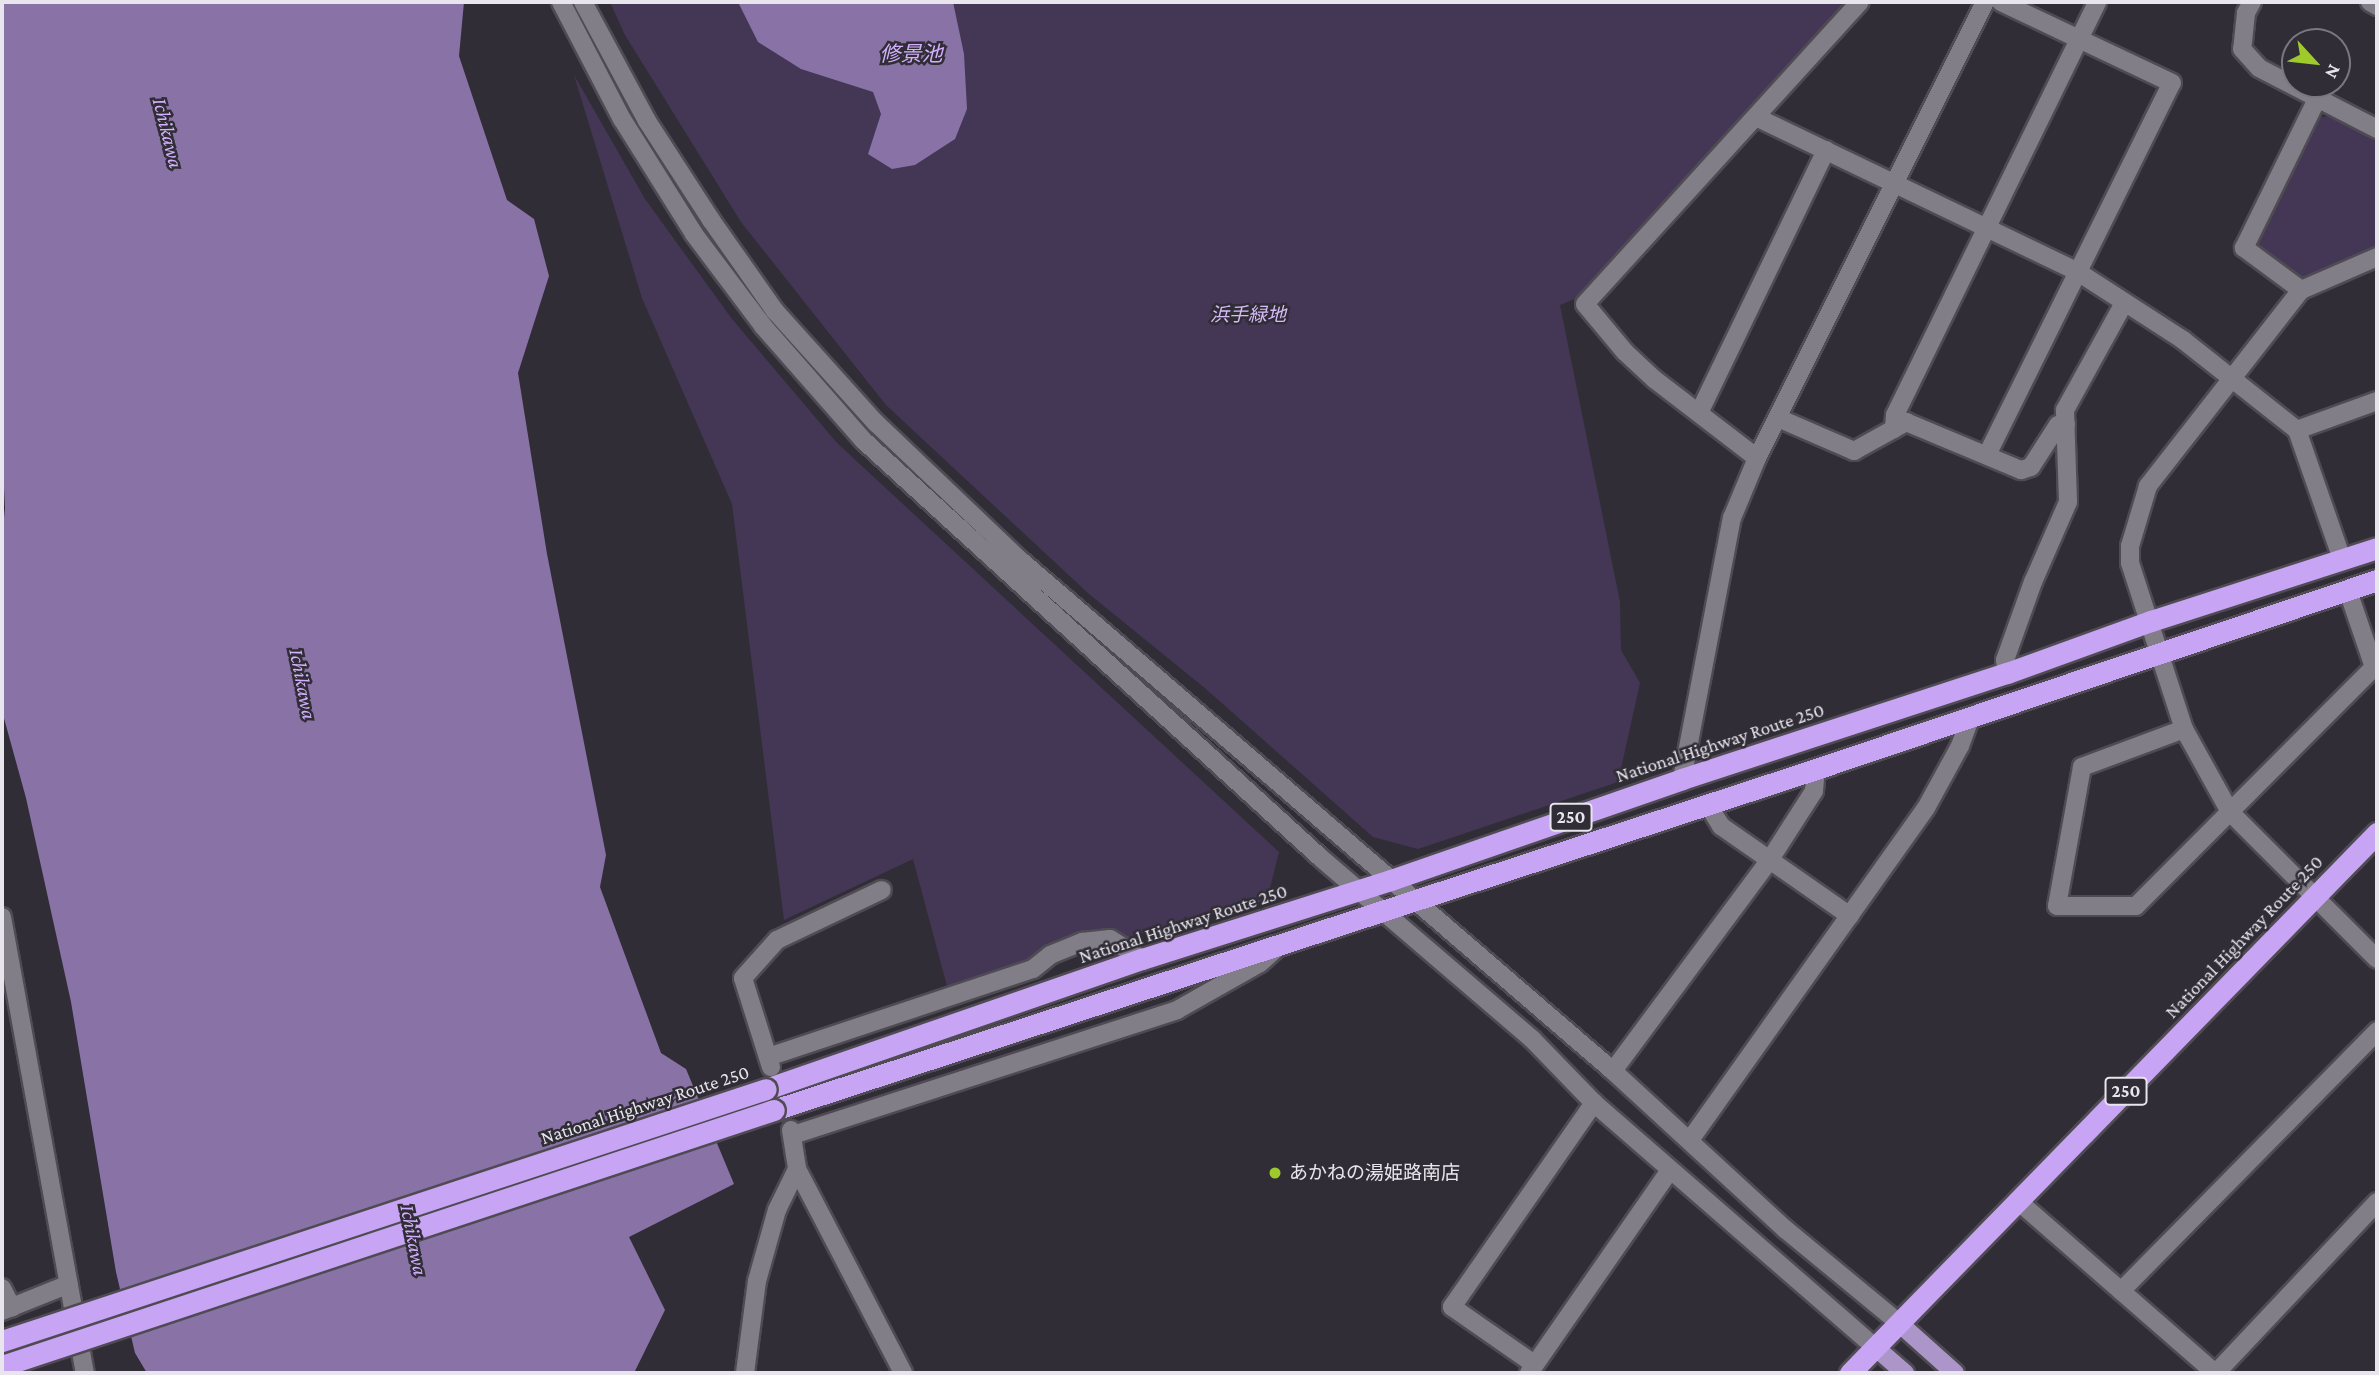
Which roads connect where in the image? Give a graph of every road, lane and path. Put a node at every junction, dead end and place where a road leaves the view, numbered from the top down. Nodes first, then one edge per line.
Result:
1 (561, 2) edge
2 (583, 2) edge
3 (1860, 2) edge
4 (1985, 2) edge
5 (2001, 2) edge
6 (2097, 2) edge
7 (2252, 2) edge
8 (2370, 2) edge
9 (2377, 6) edge
10 (2080, 39) junction
11 (2317, 99) junction
12 (1756, 117) junction
13 (2377, 129) edge
14 (1826, 150) junction
15 (1895, 182) junction
16 (1989, 229) junction
17 (2377, 257) edge
18 (2078, 272) junction
19 (2301, 290) junction
20 (2124, 303) junction
21 (2232, 379) junction
22 (2377, 401) edge
23 (1699, 413) junction
24 (1778, 418) junction
25 (2066, 424) junction
26 (1894, 429) junction
27 (2297, 430) junction
28 (897, 443) junction
29 (1987, 455) junction
30 (1758, 458) junction
31 (883, 459) junction
32 (2377, 548) edge
33 (2342, 559) junction
34 (2377, 580) edge
35 (2348, 591) junction
36 (2151, 621) junction
37 (2160, 653) junction
38 (2007, 673) junction
39 (1970, 718) junction
40 (2184, 729) junction
41 (1816, 769) junction
42 (1682, 779) junction
43 (1708, 804) junction
44 (2230, 812) junction
45 (2377, 833) edge
46 (1769, 861) junction
47 (1391, 880) junction
48 (882, 890) dead end
49 (1357, 891) junction
50 (2312, 898) junction
51 (1412, 901) junction
52 (1380, 910) junction
53 (2, 916) edge
54 (1850, 916) junction
55 (1282, 943) junction
56 (1142, 959) junction
57 (2377, 959) edge
58 (2377, 1031) edge
59 (1613, 1071) junction
60 (1594, 1103) junction
61 (1690, 1140) junction
62 (797, 1169) junction
63 (1670, 1170) junction
64 (2019, 1202) junction
65 (2377, 1202) edge
66 (69, 1284) junction
67 (2, 1288) edge
68 (2121, 1291) junction
69 (7, 1309) edge
70 (1899, 1323) junction
71 (2, 1341) edge
72 (1875, 1347) junction
73 (2, 1366) edge
74 (1532, 1369) edge
75 (85, 1373) edge
76 (745, 1373) edge
77 (903, 1373) edge
78 (1850, 1373) edge
79 (1905, 1373) edge
80 (1955, 1373) edge
81 (2216, 1373) edge

1 - 31 street
2 - 28 street
3 - 12 street
4 - 15 street
5 - 10 street
6 - 10 street
7 - 11 street
8 - 9 street
10 - 16 street
10 - 18 street
11 - 13 street
11 - 19 street
12 - 14 street
12 - 23 street
14 - 15 street
14 - 23 street
15 - 16 street
15 - 24 street
16 - 18 street
16 - 26 street
17 - 19 street
18 - 20 street
18 - 29 street
19 - 21 street
20 - 21 street
20 - 25 street
21 - 27 street
21 - 36 street
22 - 27 street
23 - 30 street
24 - 26 street
24 - 30 street
25 - 29 street
25 - 38 street
26 - 29 street
27 - 33 street
28 - 31 street
28 - 47 street
30 - 42 street
31 - 49 street
32 - 33 highway, National Highway Route 250 / 250
33 - 36 highway, National Highway Route 250 / 250
34 - 35 highway, 250
35 - 37 highway, 250
35 - 44 street
36 - 37 street
36 - 38 highway, National Highway Route 250 / 250
37 - 39 highway, 250
37 - 40 street
38 - 42 highway, National Highway Route 250 / 250
39 - 41 highway, 250
39 - 54 street
40 - 44 street
40 - 44 street
41 - 43 highway, 250
41 - 46 street
42 - 47 highway, National Highway Route 250 / 250
43 - 46 street
43 - 51 highway, 250
44 - 50 street
45 - 50 highway, National Highway Route 250 / 250
46 - 54 street
46 - 59 street
47 - 49 highway, National Highway Route 250 / 250
47 - 51 street
48 - 56 street
49 - 52 street
49 - 56 highway, National Highway Route 250 / 250
50 - 57 street
50 - 64 highway, National Highway Route 250 / 250
51 - 52 highway, 250
51 - 59 street
52 - 55 highway, 250
52 - 60 street
53 - 66 street
54 - 61 street
55 - 62 street
55 - 73 highway, 250, bridge
56 - 71 highway, National Highway Route 250 / 250, bridge
58 - 68 street
59 - 61 street
60 - 63 street
60 - 74 street
61 - 70 street
62 - 76 street
62 - 77 street
63 - 72 street
63 - 74 street
64 - 68 street
64 - 70 highway, National Highway Route 250 / 250
65 - 81 street
66 - 69 street
66 - 75 street
67 - 69 street
68 - 81 street
70 - 72 highway, National Highway Route 250 / 250
70 - 80 main road
72 - 78 highway, National Highway Route 250 / 250
72 - 79 main road

